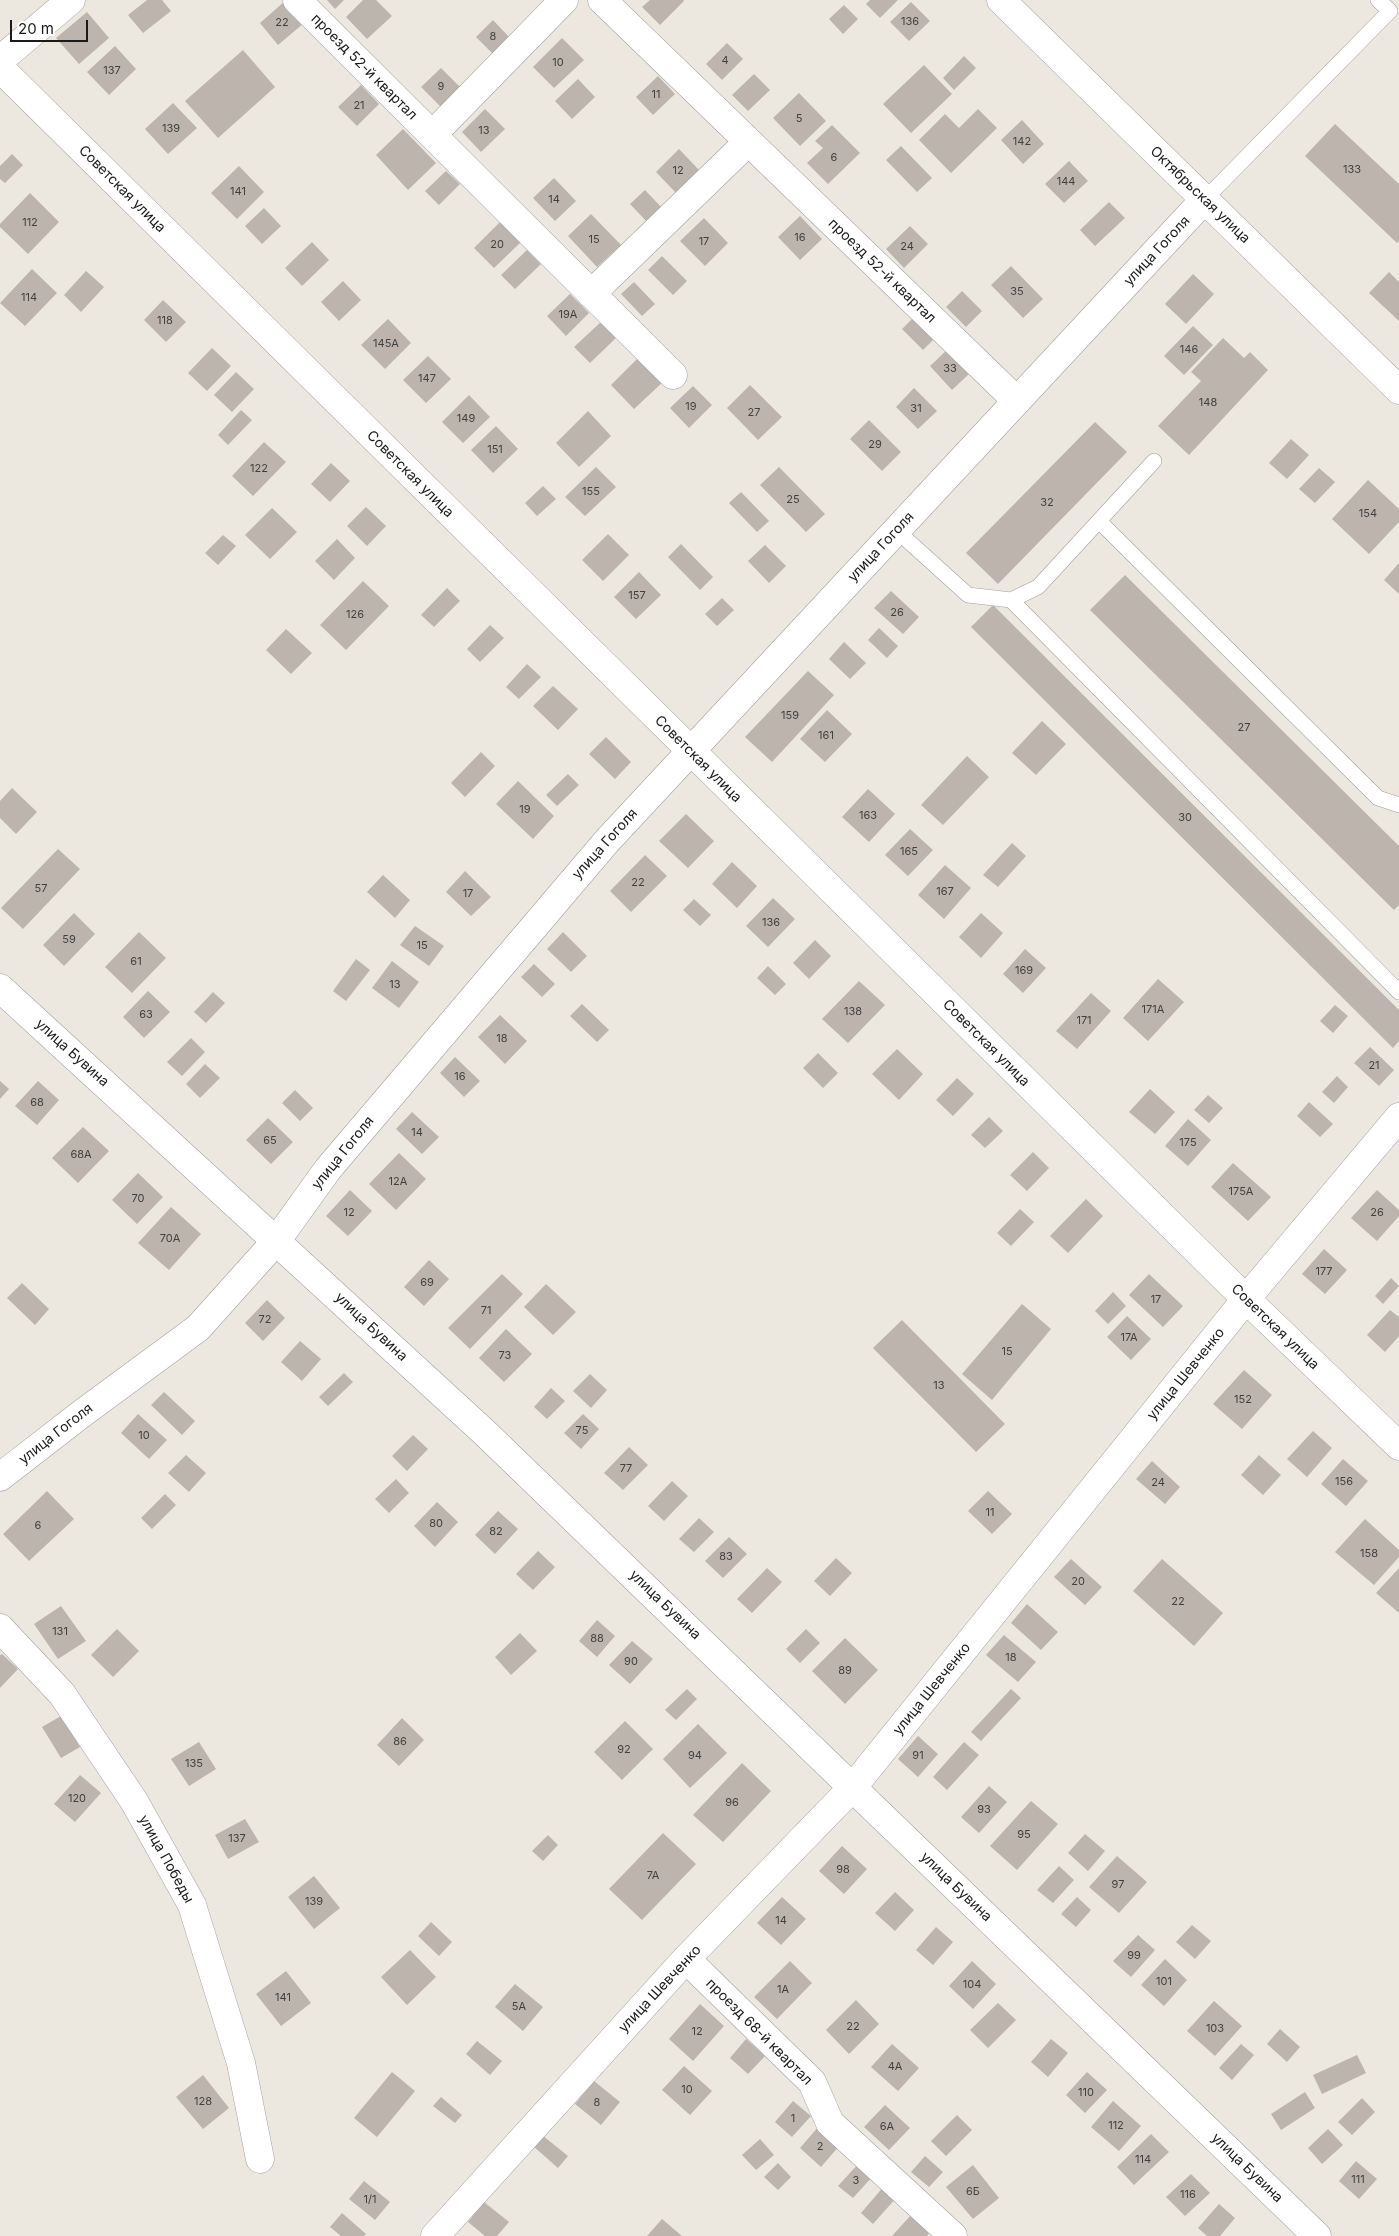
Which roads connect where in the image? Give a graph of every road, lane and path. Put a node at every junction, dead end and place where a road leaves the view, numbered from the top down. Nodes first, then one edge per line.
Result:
1 (71, 0) edge
2 (297, 0) edge
3 (564, 0) edge
4 (602, 0) edge
5 (1001, 0) edge
6 (1378, 0) edge
7 (1394, 16) edge
8 (0, 60) edge
9 (0, 68) edge
10 (432, 135) junction
11 (748, 142) junction
12 (1205, 199) junction
13 (591, 294) junction
14 (673, 375) dead end
15 (1399, 390) edge
16 (1017, 401) junction
17 (1154, 462) dead end
18 (1099, 521) junction
19 (896, 530) junction
20 (1011, 600) junction
21 (690, 751) junction
22 (1399, 805) edge
23 (0, 988) edge
24 (1399, 992) edge
25 (1399, 1117) edge
26 (277, 1240) junction
27 (1246, 1299) junction
28 (1399, 1446) edge
29 (0, 1477) edge
30 (0, 1628) edge
31 (853, 1787) junction
32 (686, 1959) junction
33 (260, 2159) dead end
34 (435, 2236) edge
35 (953, 2236) edge
36 (1317, 2236) edge

1 - 8 street
2 - 10 street, проезд 52-й квартал
3 - 10 street
4 - 11 street, проезд 52-й квартал
5 - 12 street, Октябрьская улица
6 - 7 lane
7 - 12 lane
9 - 21 street, Советская улица
10 - 13 street, проезд 52-й квартал
11 - 13 street
11 - 16 street, проезд 52-й квартал
12 - 15 street, Октябрьская улица
12 - 16 street, улица Гоголя
13 - 14 street, проезд 52-й квартал
16 - 19 street, улица Гоголя
17 - 18 lane
18 - 20 lane
18 - 22 lane
19 - 20 lane
19 - 21 street, улица Гоголя
20 - 24 lane
21 - 26 street, улица Гоголя
21 - 27 street, Советская улица
23 - 26 street, улица Бувина
25 - 27 street, улица Шевченко
26 - 29 street, улица Гоголя
26 - 31 street, улица Бувина
27 - 28 street, Советская улица
27 - 31 street, улица Шевченко
30 - 33 street, улица Победы
31 - 32 street, улица Шевченко
31 - 36 street, улица Бувина
32 - 34 street, улица Шевченко
32 - 35 street, проезд 68-й квартал

